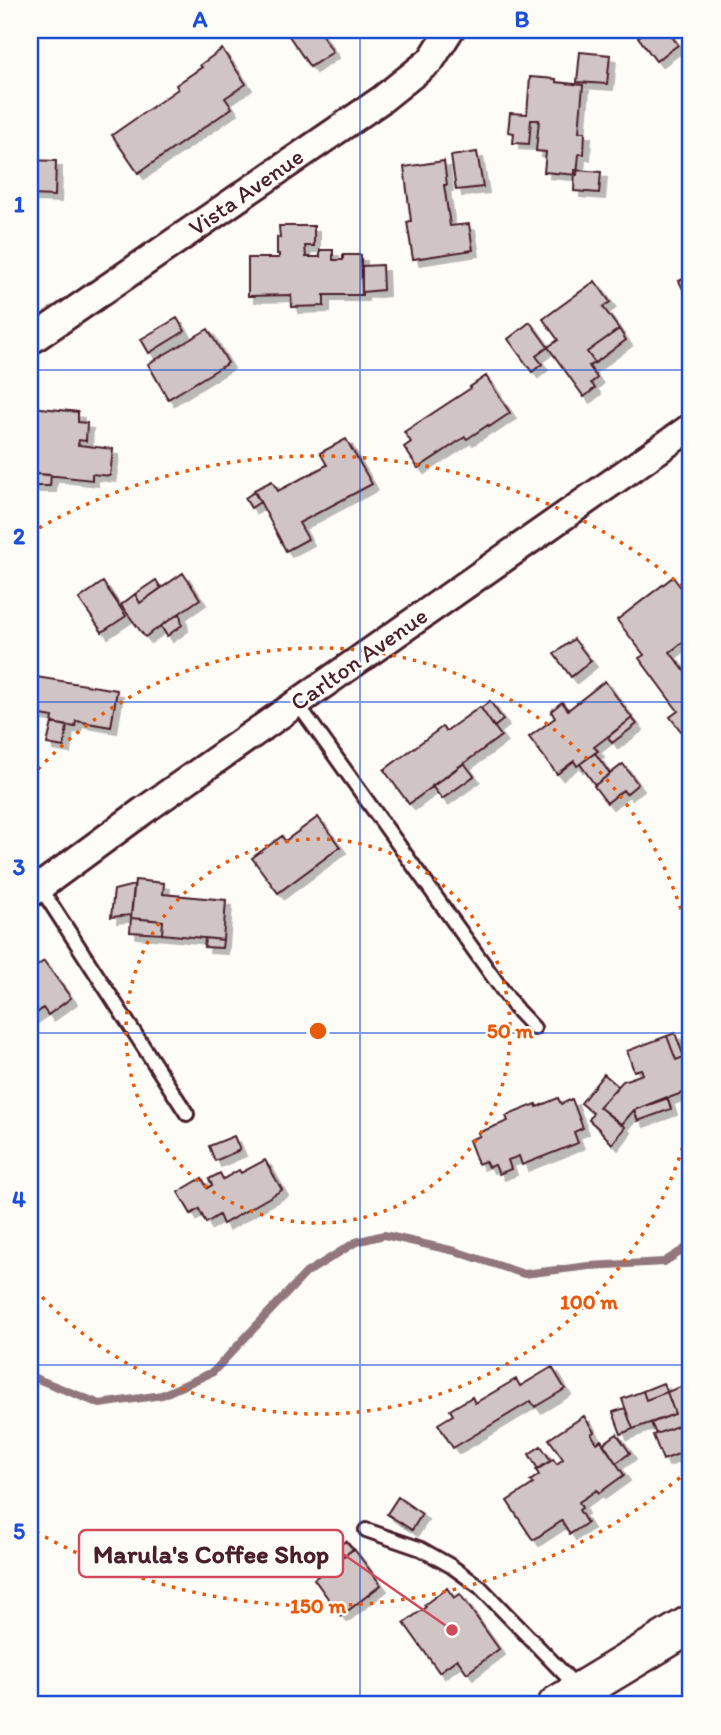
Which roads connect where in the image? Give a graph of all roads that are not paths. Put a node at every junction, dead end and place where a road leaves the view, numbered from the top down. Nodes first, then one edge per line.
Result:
1 (450, 30) edge
2 (30, 341) edge
3 (691, 427) edge
4 (297, 703) junction
5 (35, 891) edge
6 (534, 1028) dead end
7 (187, 1114) dead end
8 (366, 1530) dead end
9 (691, 1624) edge
10 (569, 1698) edge

1 - 2 street, Vista Avenue
3 - 4 street, Carlton Avenue
4 - 5 street, Carlton Avenue
4 - 6 lane
5 - 7 lane
8 - 10 lane
9 - 10 street

